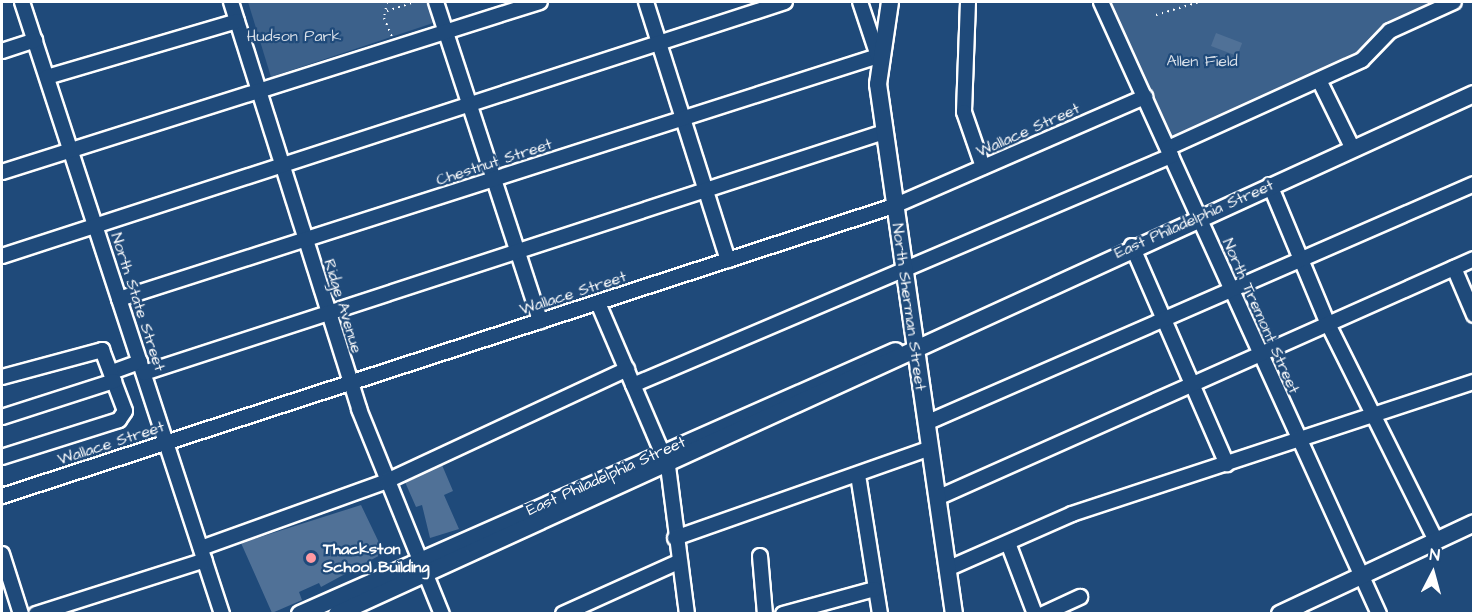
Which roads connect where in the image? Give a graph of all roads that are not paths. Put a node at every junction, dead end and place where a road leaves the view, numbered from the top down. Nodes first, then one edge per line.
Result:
1 (25, 2) edge
2 (231, 2) edge
3 (436, 2) edge
4 (540, 2) edge
5 (646, 2) edge
6 (785, 2) edge
7 (860, 2) edge
8 (890, 2) edge
9 (968, 2) edge
10 (1101, 2) edge
11 (1449, 2) edge
12 (237, 21) junction
13 (446, 32) junction
14 (35, 40) junction
15 (659, 42) junction
16 (2, 51) edge
17 (878, 56) junction
18 (47, 77) junction
19 (1319, 80) junction
20 (259, 92) junction
21 (1473, 94) edge
22 (1145, 97) junction
23 (469, 104) junction
24 (683, 118) junction
25 (884, 132) junction
26 (1353, 149) junction
27 (71, 152) junction
28 (1169, 152) junction
29 (282, 165) junction
30 (983, 167) junction
31 (2, 172) edge
32 (494, 179) junction
33 (1473, 184) edge
34 (1270, 185) junction
35 (706, 190) junction
36 (894, 206) junction
37 (1198, 216) junction
38 (96, 226) junction
39 (305, 239) junction
40 (1132, 246) junction
41 (518, 251) junction
42 (2, 256) edge
43 (1298, 256) junction
44 (1473, 259) edge
45 (728, 260) junction
46 (1454, 268) junction
47 (904, 272) junction
48 (1230, 288) junction
49 (119, 299) junction
50 (598, 303) junction
51 (328, 313) junction
52 (1473, 315) edge
53 (1165, 318) junction
54 (540, 321) junction
55 (1328, 324) junction
56 (915, 346) junction
57 (1259, 352) junction
58 (142, 368) junction
59 (627, 369) junction
60 (113, 376) junction
61 (2, 377) edge
62 (1190, 382) junction
63 (1473, 382) edge
64 (350, 383) junction
65 (633, 385) junction
66 (1371, 416) junction
67 (2, 417) edge
68 (926, 423) junction
69 (1299, 441) junction
70 (166, 443) junction
71 (930, 448) junction
72 (2, 457) edge
73 (665, 458) junction
74 (1227, 464) junction
75 (858, 475) junction
76 (387, 481) junction
77 (2, 496) edge
78 (937, 498) junction
79 (1473, 523) edge
80 (675, 538) junction
81 (1436, 541) junction
82 (1008, 543) junction
83 (2, 554) edge
84 (203, 554) junction
85 (760, 556) dead end
86 (678, 562) junction
87 (422, 567) junction
88 (947, 569) junction
89 (1363, 577) junction
90 (875, 589) junction
91 (1080, 597) dead end
92 (21, 614) edge
93 (36, 614) edge
94 (222, 614) edge
95 (300, 614) edge
96 (337, 614) edge
97 (442, 614) edge
98 (562, 614) edge
99 (687, 614) edge
100 (765, 614) edge
101 (783, 614) edge
102 (880, 614) edge
103 (954, 614) edge
104 (1035, 614) edge
105 (1043, 614) edge
106 (1280, 614) edge
107 (1379, 614) edge

1 - 14 street, North State Street
2 - 12 street, Ridge Avenue
3 - 13 street
4 - 13 street
5 - 15 street
6 - 15 street
7 - 17 street
8 - 17 main road, North Sherman Street
9 - 30 street
10 - 22 street, North Tremont Street
11 - 19 street
12 - 18 street
12 - 20 street, Ridge Avenue
13 - 20 street
13 - 23 street
14 - 16 street
14 - 18 street, North State Street
15 - 23 street
15 - 24 street
17 - 24 street, Chestnut Street
17 - 25 main road, North Sherman Street
18 - 27 street, North State Street
19 - 26 street
19 - 28 street
20 - 27 street
20 - 29 street, Ridge Avenue
21 - 26 main road, East Philadelphia Street
22 - 28 street, North Tremont Street
22 - 30 street, Wallace Street
23 - 29 street
23 - 32 street
24 - 32 street, Chestnut Street
24 - 35 street
25 - 35 street
25 - 36 main road, North Sherman Street
26 - 34 main road, East Philadelphia Street
27 - 31 street
27 - 38 street, North State Street
28 - 37 street, North Tremont Street
28 - 47 street
29 - 38 street
29 - 39 street, Ridge Avenue
30 - 36 street, Wallace Street
32 - 39 street, Chestnut Street
32 - 41 street
33 - 43 street
34 - 37 main road, East Philadelphia Street
34 - 43 street
35 - 41 street
35 - 45 street
36 - 45 street, Wallace Street
36 - 47 main road, North Sherman Street
37 - 40 main road, East Philadelphia Street
37 - 48 street, North Tremont Street
38 - 42 street
38 - 49 street, North State Street
39 - 49 street, Chestnut Street
39 - 51 street, Ridge Avenue
40 - 53 street
40 - 56 main road, East Philadelphia Street
41 - 51 street
41 - 54 street
43 - 48 street
43 - 55 street
44 - 46 street
45 - 50 street, Wallace Street
46 - 52 street
46 - 55 street
47 - 56 main road, North Sherman Street
47 - 65 street
48 - 53 street
48 - 57 street, North Tremont Street
49 - 58 street, North State Street
50 - 54 street, Wallace Street
50 - 59 street
51 - 58 street
51 - 64 street, Ridge Avenue
53 - 62 street
53 - 68 street
54 - 64 street, Wallace Street
55 - 57 street
55 - 66 street
56 - 68 main road, North Sherman Street
56 - 73 main road, East Philadelphia Street
57 - 62 street
57 - 69 street, North Tremont Street
58 - 60 street
58 - 70 street, North State Street
59 - 65 street
59 - 76 street
60 - 61 street
60 - 67 street
60 - 72 street
62 - 74 street
62 - 78 street
63 - 66 street
64 - 70 street, Wallace Street
64 - 76 street, Ridge Avenue
65 - 73 street
66 - 69 street
66 - 81 street
68 - 71 main road, North Sherman Street
69 - 74 street
69 - 89 street, North Tremont Street
70 - 77 street, Wallace Street
70 - 84 street, North State Street
71 - 75 street
71 - 78 main road, North Sherman Street
73 - 80 street
73 - 87 main road, East Philadelphia Street
74 - 82 street
75 - 80 street
75 - 90 street
76 - 84 street
76 - 87 street, Ridge Avenue
78 - 88 main road, North Sherman Street
79 - 81 main road
80 - 86 street
81 - 89 main road
82 - 88 street
82 - 104 street
83 - 92 street
84 - 93 street
84 - 94 street, North State Street
85 - 100 street
86 - 98 street
86 - 99 street
87 - 95 main road, East Philadelphia Street
87 - 96 main road, East Philadelphia Street
87 - 97 street, Ridge Avenue
88 - 103 main road, North Sherman Street
89 - 106 main road
89 - 107 street, North Tremont Street
90 - 101 street
90 - 102 street
91 - 105 street

